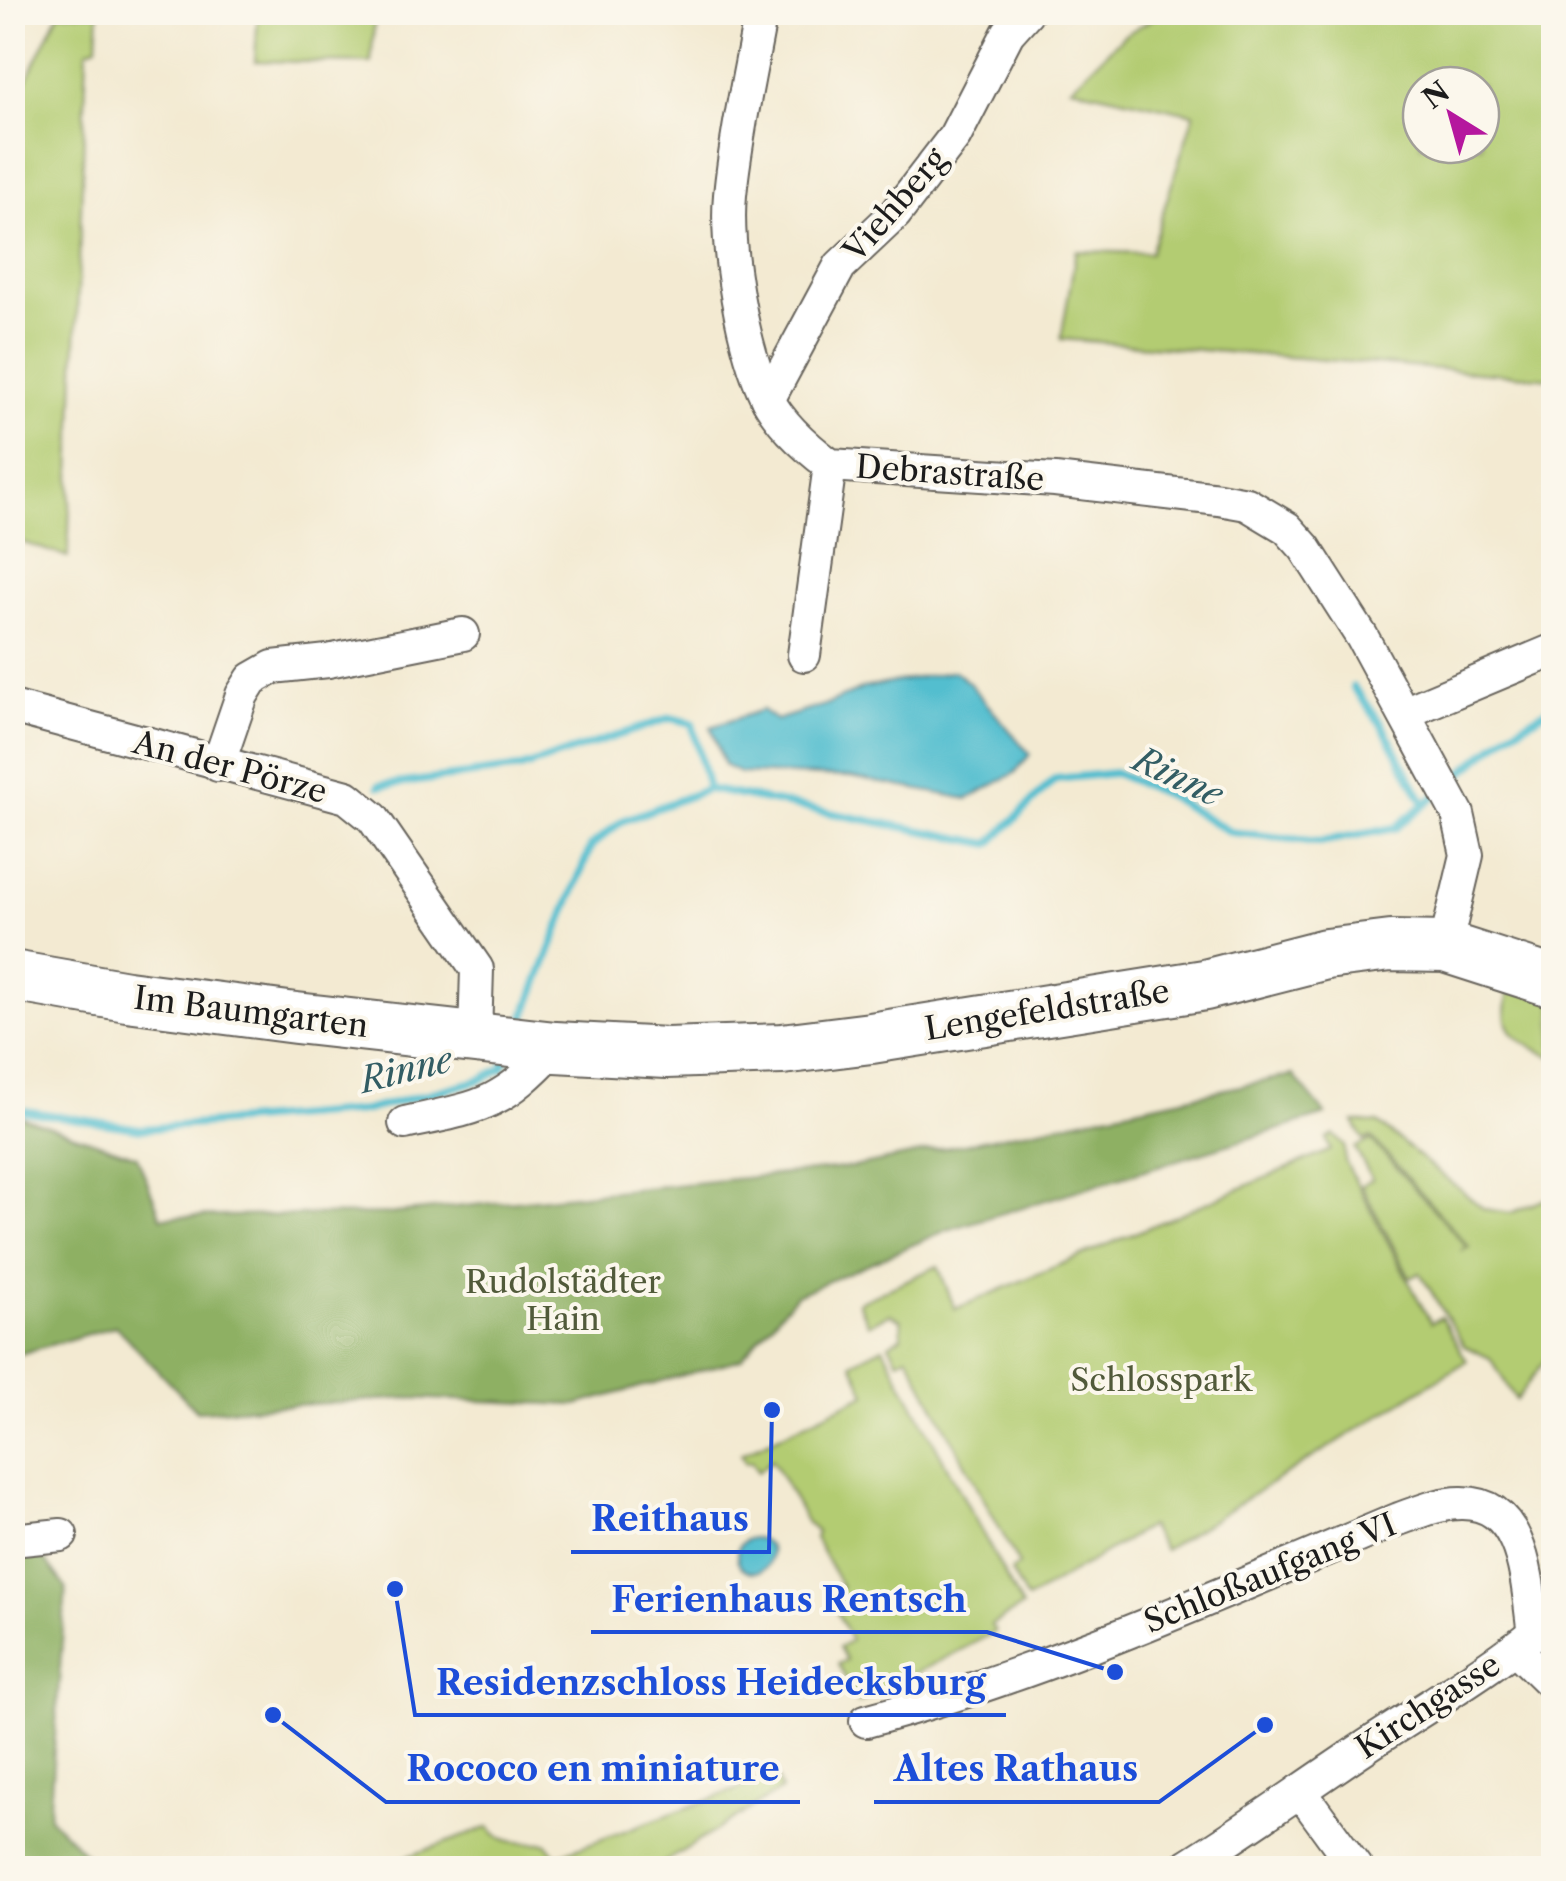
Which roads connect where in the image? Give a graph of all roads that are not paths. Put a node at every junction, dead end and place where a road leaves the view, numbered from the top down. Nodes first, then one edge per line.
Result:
1 (760, 12) edge
2 (1027, 12) edge
3 (768, 400) junction
4 (830, 465) junction
5 (463, 634) dead end
6 (1554, 650) edge
7 (804, 656) dead end
8 (12, 707) edge
9 (1404, 713) junction
10 (218, 765) junction
11 (1446, 946) junction
12 (12, 976) edge
13 (1554, 982) edge
14 (513, 1041) junction
15 (405, 1123) dead end
16 (61, 1534) dead end
17 (12, 1540) edge
18 (1534, 1633) edge
19 (1554, 1686) edge
20 (866, 1721) dead end
21 (1300, 1791) junction
22 (1184, 1868) edge
23 (1356, 1868) edge

1 - 3 street, Debrastraße
2 - 3 street, Viehberg
3 - 4 street, Debrastraße
4 - 7 street
4 - 9 street, Debrastraße
5 - 10 street
6 - 9 street
8 - 10 street, An der Pörze
9 - 11 street, Debrastraße
10 - 14 street, An der Pörze
11 - 13 main road, Lengefeldstraße
11 - 14 main road, Lengefeldstraße
12 - 14 main road, Im Baumgarten
14 - 15 street
16 - 17 street
18 - 19 street
18 - 20 street, Schloßaufgang VI
18 - 21 street, Kirchgasse
21 - 22 street, Kirchgasse
21 - 23 street

